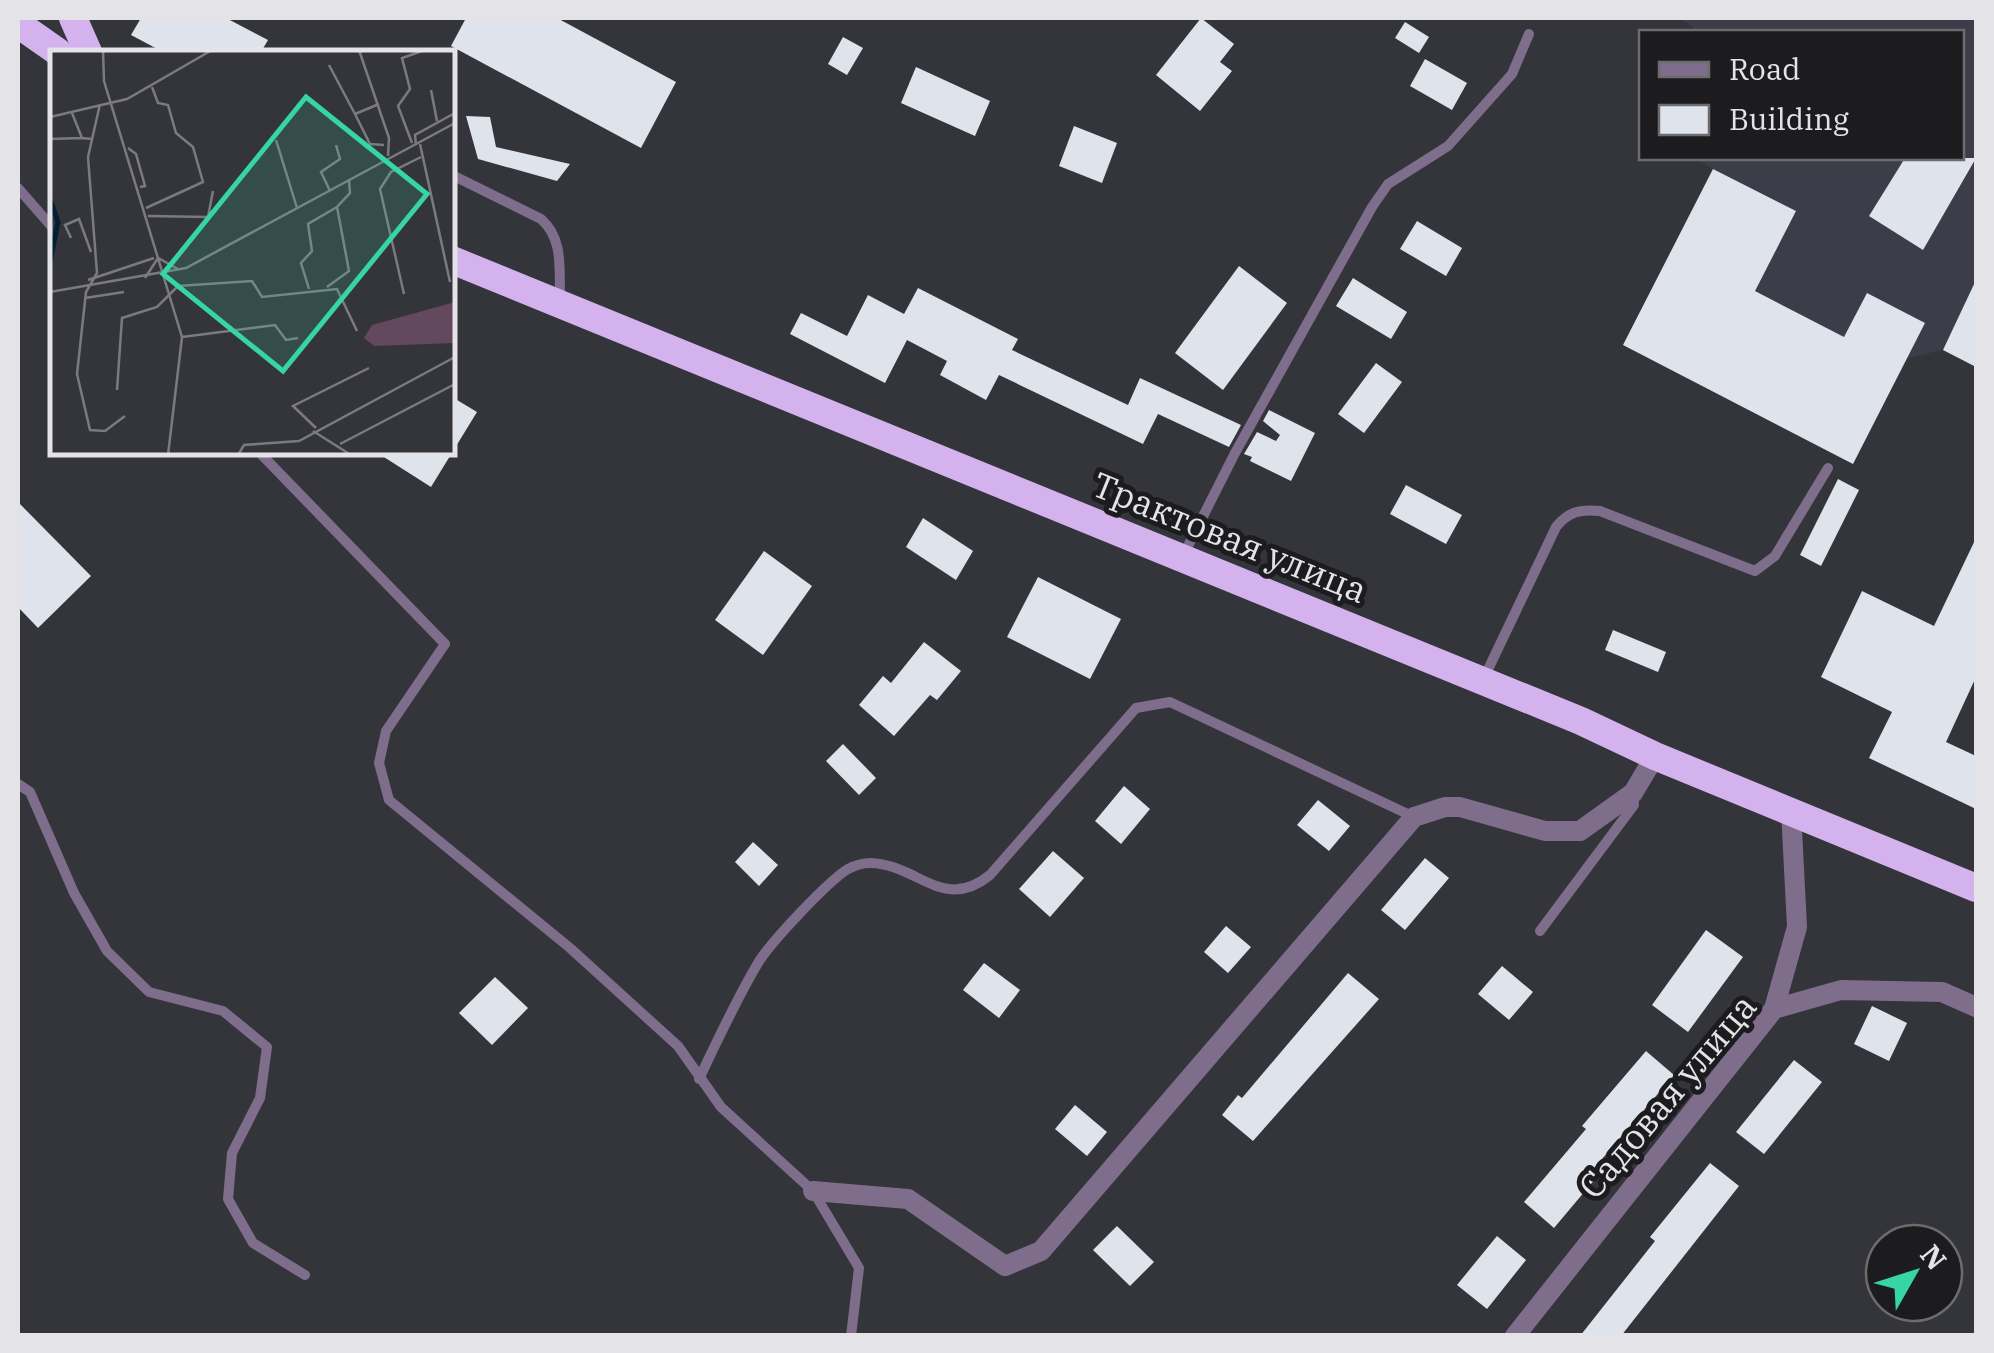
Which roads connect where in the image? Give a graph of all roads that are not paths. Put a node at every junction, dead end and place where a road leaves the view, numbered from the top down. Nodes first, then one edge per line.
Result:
1 (72, 18) edge
2 (18, 24) edge
3 (1529, 34) dead end
4 (55, 50) edge
5 (87, 50) edge
6 (455, 176) edge
7 (18, 188) edge
8 (50, 225) edge
9 (455, 261) edge
10 (560, 304) junction
11 (262, 455) edge
12 (1828, 468) dead end
13 (1182, 559) junction
14 (1482, 681) junction
15 (1655, 756) junction
16 (18, 784) edge
17 (1633, 793) junction
18 (1790, 810) junction
19 (1414, 817) junction
20 (1976, 888) edge
21 (1540, 931) dead end
22 (1976, 1008) edge
23 (1774, 1009) junction
24 (699, 1079) junction
25 (813, 1191) junction
26 (305, 1275) dead end
27 (851, 1336) edge
28 (1515, 1336) edge

1 - 5 highway
2 - 4 highway
3 - 13 lane
6 - 10 lane
7 - 8 lane
9 - 10 highway, Трактовая улица
10 - 13 highway, Трактовая улица
11 - 24 lane
12 - 14 lane
13 - 14 highway, Трактовая улица
14 - 15 highway, Трактовая улица
15 - 17 street
15 - 18 highway, Трактовая улица
16 - 26 lane
17 - 19 street
17 - 21 lane
18 - 20 highway, Трактовая улица
18 - 23 street
19 - 24 lane
19 - 25 street
22 - 23 street, Садовая улица
23 - 28 street, Садовая улица
24 - 25 lane
25 - 27 lane

